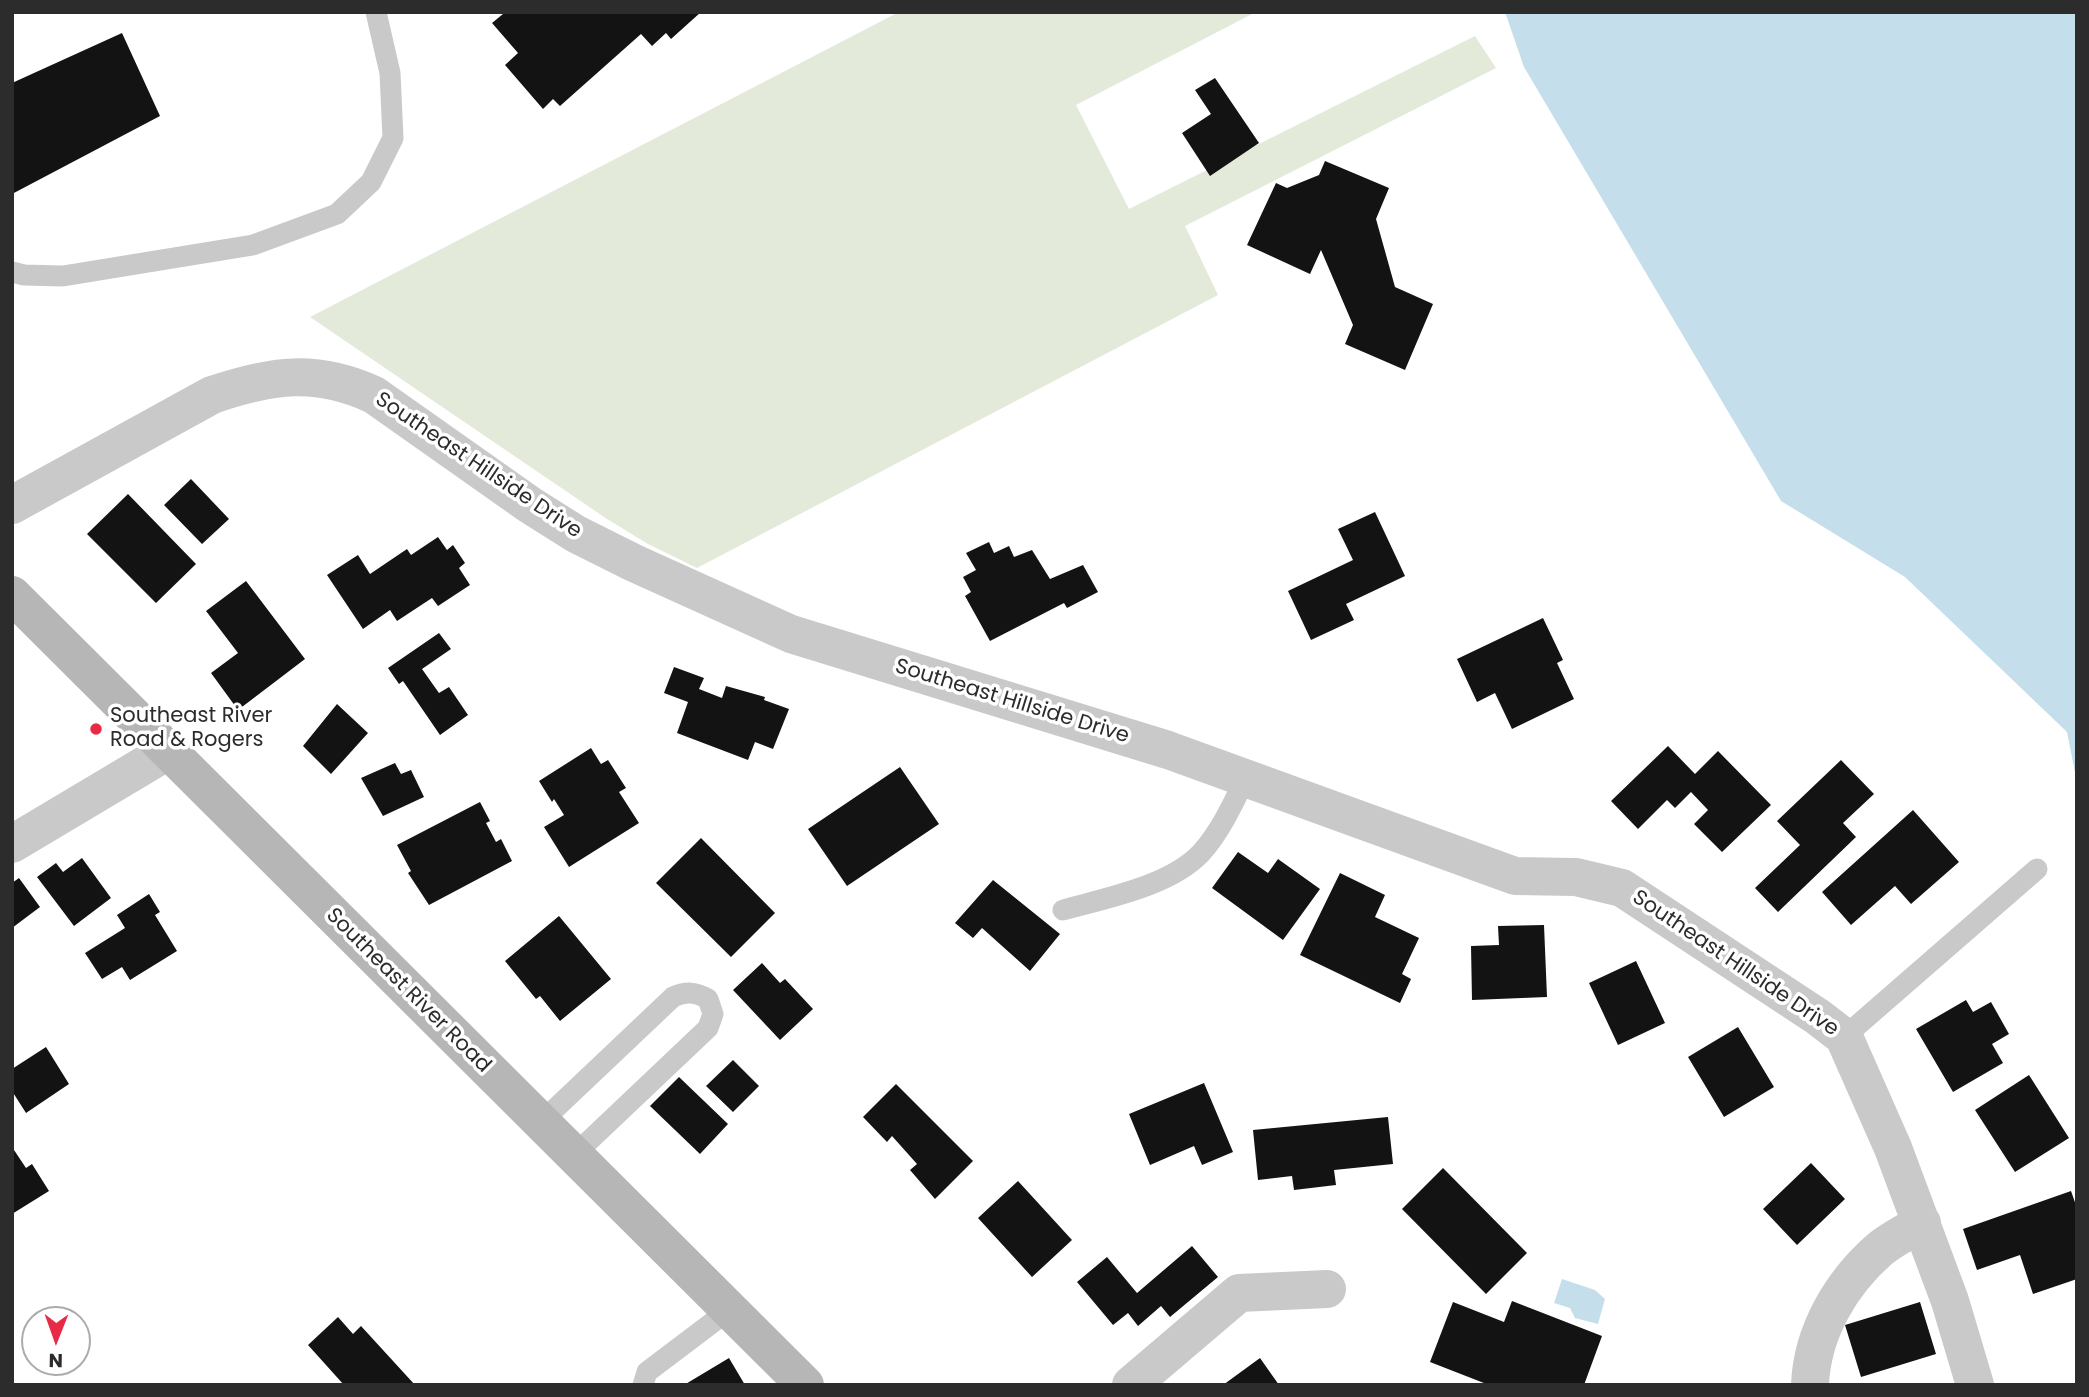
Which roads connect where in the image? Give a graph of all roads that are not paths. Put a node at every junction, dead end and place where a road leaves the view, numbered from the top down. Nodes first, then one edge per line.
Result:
1 (376, 12) edge
2 (12, 272) edge
3 (12, 505) edge
4 (12, 595) edge
5 (168, 751) junction
6 (1245, 779) junction
7 (12, 844) edge
8 (2037, 869) dead end
9 (1063, 910) dead end
10 (1844, 1037) junction
11 (540, 1123) junction
12 (573, 1156) junction
13 (1922, 1223) junction
14 (1327, 1289) dead end
15 (729, 1310) junction
16 (643, 1385) edge
17 (805, 1385) edge
18 (1131, 1385) edge
19 (1810, 1385) edge
20 (1975, 1385) edge

1 - 2 lane
3 - 6 street, Southeast Hillside Drive
4 - 5 street, Southeast River Road
5 - 7 street
5 - 11 street, Southeast River Road
6 - 9 lane
6 - 10 street, Southeast Hillside Drive
8 - 10 lane
10 - 13 street, Southeast Hillside Drive
11 - 12 street, Southeast River Road
11 - 12 lane
12 - 15 street, Southeast River Road
13 - 19 street
13 - 20 street, Southeast Hillside Drive
14 - 18 street
15 - 16 lane
15 - 17 street, Southeast River Road

